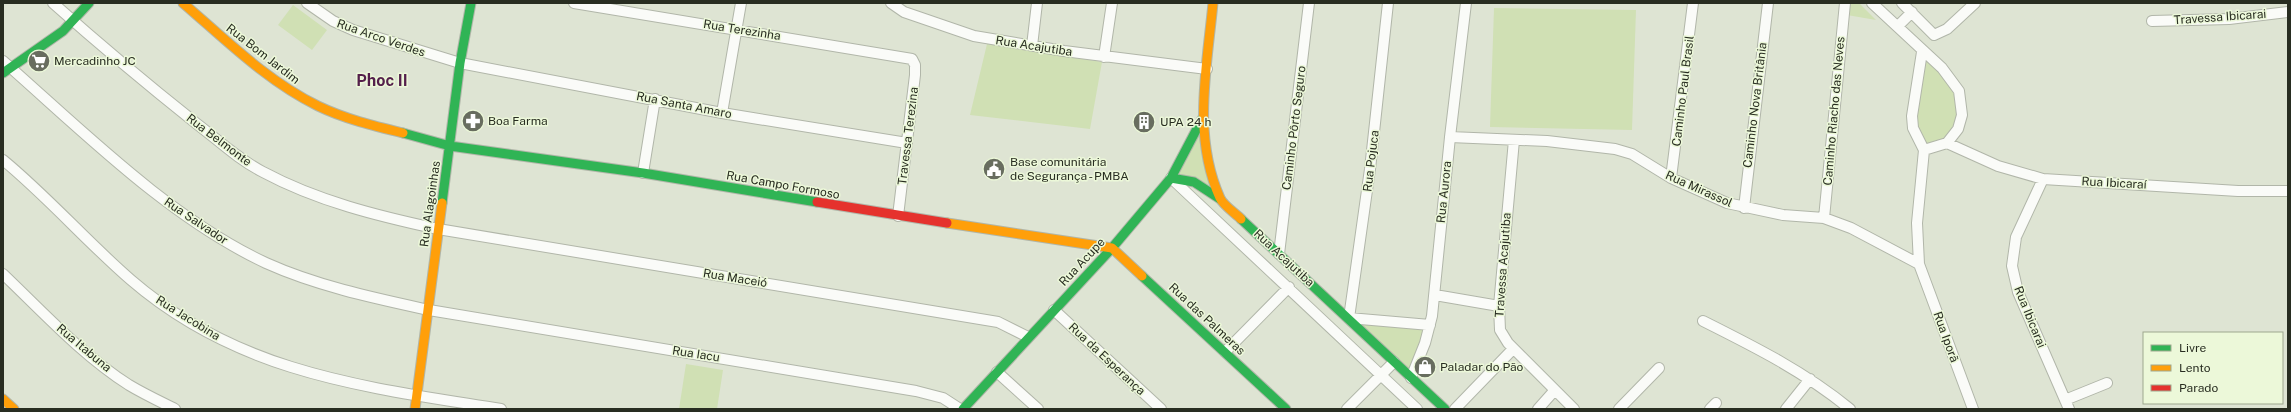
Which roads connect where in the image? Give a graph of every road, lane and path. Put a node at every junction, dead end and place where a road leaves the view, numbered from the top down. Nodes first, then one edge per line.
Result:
1 (53, 3) edge
2 (89, 3) edge
3 (183, 3) edge
4 (307, 3) edge
5 (471, 3) edge
6 (574, 3) edge
7 (741, 3) edge
8 (891, 3) edge
9 (1037, 3) edge
10 (1112, 3) edge
11 (1213, 3) edge
12 (1308, 3) edge
13 (1388, 3) edge
14 (1466, 3) edge
15 (1693, 3) edge
16 (1768, 3) edge
17 (1845, 3) edge
18 (1872, 3) edge
19 (1902, 3) edge
20 (1975, 3) edge
21 (1912, 12) junction
22 (2288, 12) edge
23 (2152, 20) dead end
24 (74, 21) junction
25 (1898, 26) junction
26 (736, 28) junction
27 (1032, 46) junction
28 (1922, 52) junction
29 (1104, 57) junction
30 (910, 58) joint
31 (3, 61) edge
32 (460, 63) junction
33 (1207, 69) junction
34 (7, 71) edge
35 (655, 99) junction
36 (722, 112) junction
37 (1202, 119) junction
38 (1450, 136) junction
39 (1514, 140) junction
40 (908, 143) junction
41 (1947, 143) junction
42 (450, 146) junction
43 (1924, 150) junction
44 (3, 160) edge
45 (643, 174) junction
46 (1171, 178) junction
47 (1672, 178) junction
48 (2044, 179) junction
49 (2288, 191) edge
50 (1220, 200) junction
51 (1744, 208) junction
52 (898, 216) junction
53 (1824, 218) junction
54 (438, 229) junction
55 (1112, 248) junction
56 (1279, 254) junction
57 (1919, 264) junction
58 (3, 274) edge
59 (1290, 288) junction
60 (1435, 295) junction
61 (1499, 306) junction
62 (429, 310) junction
63 (1054, 310) junction
64 (1349, 318) junction
65 (1703, 321) dead end
66 (1430, 325) junction
67 (1028, 337) junction
68 (1513, 349) junction
69 (1225, 352) junction
70 (1394, 362) junction
71 (1659, 368) dead end
72 (997, 372) junction
73 (1381, 374) junction
74 (1411, 378) junction
75 (1810, 379) junction
76 (2107, 383) dead end
77 (1554, 391) junction
78 (417, 395) junction
79 (3, 399) edge
80 (2067, 405) edge
81 (14, 409) edge
82 (175, 409) edge
83 (415, 409) edge
84 (502, 409) edge
85 (960, 409) edge
86 (963, 409) edge
87 (1038, 409) edge
88 (1161, 409) edge
89 (1286, 409) edge
90 (1346, 409) edge
91 (1417, 409) edge
92 (1445, 409) edge
93 (1455, 409) edge
94 (1538, 409) edge
95 (1574, 409) edge
96 (1619, 409) edge
97 (1786, 409) edge
98 (1850, 409) edge
99 (1973, 409) edge

1 - 24 street, Rua Belmonte
2 - 24 street
3 - 42 street, Rua Bom Jardim
4 - 32 street, Rua Arco Verdes
5 - 32 street, Rua Alagoinhas
6 - 26 street, Rua Terezinha
7 - 26 street
8 - 27 street, Rua Acajutiba
9 - 27 street
10 - 29 street
11 - 33 street
12 - 56 street, Caminho Pôrto Seguro
13 - 64 street, Rua Pojuca
14 - 38 street, Rua Aurora
15 - 47 street, Caminho Paul Brasil
16 - 51 street, Caminho Nova Britânia
17 - 53 street, Caminho Riacho das Neves
18 - 25 street
19 - 21 street
20 - 21 street
21 - 25 street
22 - 23 street, Travessa Ibicarai
24 - 34 street
24 - 54 street, Rua Belmonte
25 - 28 street
26 - 30 street, Rua Terezinha
26 - 36 street
27 - 29 street, Rua Acajutiba
28 - 41 street
28 - 43 street
29 - 33 street, Rua Acajutiba
30 - 40 street, Travessa Terezina
31 - 34 street, Rua Salvador
32 - 35 street, Rua Santa Amaro
32 - 42 street, Rua Alagoinhas
33 - 37 street
34 - 62 street, Rua Salvador
35 - 36 street, Rua Santa Amaro
35 - 45 street
36 - 40 street, Rua Santa Amaro
37 - 46 street, Rua Acupe
37 - 50 street
38 - 39 street, Rua Mirassol
38 - 60 street, Rua Aurora
39 - 47 street, Rua Mirassol
39 - 61 street, Travessa Acajutiba
40 - 52 street, Travessa Terezina
41 - 43 street
41 - 48 street, Rua Ibicaraí
42 - 45 street, Rua Campo Formoso
42 - 54 street, Rua Alagoinhas
43 - 57 street, Rua Iporã
44 - 78 street, Rua Jacobina
45 - 52 street, Rua Campo Formoso
46 - 50 street, Rua Acajutiba
46 - 55 street, Rua Acupe
46 - 59 street
47 - 51 street, Rua Mirassol
48 - 49 street, Rua Ibicaraí
48 - 80 street, Rua Ibicarai
50 - 56 street, Rua Acajutiba
51 - 53 street, Rua Mirassol
52 - 55 street, Rua Campo Formoso
53 - 57 street, Rua Mirassol
54 - 62 street, Rua Alagoinhas
54 - 67 street, Rua Maceió
55 - 63 street, Rua Acupe
55 - 69 street, Rua das Palmeras
56 - 64 street, Rua Acajutiba
57 - 99 street, Rua Iporã
58 - 82 street, Rua Itabuna
59 - 69 street
59 - 73 street
60 - 61 street
60 - 66 street, Rua Aurora
61 - 68 street, Travessa Acajutiba
62 - 78 street, Rua Alagoinhas
62 - 85 street, Rua Iacu
63 - 67 street, Rua Acupe
63 - 88 street, Rua da Esperança
64 - 66 street
64 - 70 street, Rua Acajutiba
65 - 75 street
66 - 74 street, Rua Aurora
67 - 72 street, Rua Acupe
68 - 77 street, Travessa Acajutiba
68 - 93 street
69 - 89 street, Rua das Palmeras
70 - 73 street
70 - 74 street, Rua Acajutiba
71 - 96 street
72 - 86 street, Rua Acupe
72 - 87 street
73 - 90 street
73 - 91 street
74 - 92 street, Rua Acajutiba
75 - 97 street
75 - 98 street
76 - 80 street
77 - 94 street
77 - 95 street, Travessa Acajutiba
78 - 83 street, Rua Alagoinhas
78 - 84 street, Rua Jacobina
79 - 81 street

